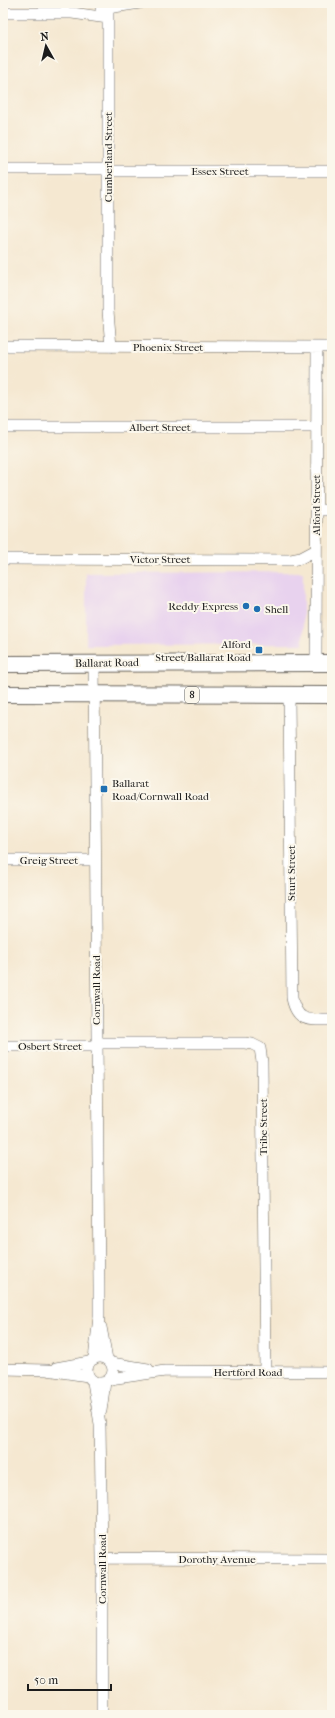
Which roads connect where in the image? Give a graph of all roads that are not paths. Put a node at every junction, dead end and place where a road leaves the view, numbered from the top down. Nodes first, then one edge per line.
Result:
1 (140, 3) edge
2 (108, 10) edge
3 (3, 13) edge
4 (3, 169) edge
5 (108, 170) junction
6 (332, 171) edge
7 (3, 346) edge
8 (108, 346) junction
9 (317, 347) junction
10 (332, 347) edge
11 (3, 427) edge
12 (316, 427) junction
13 (316, 510) junction
14 (332, 510) edge
15 (316, 550) junction
16 (3, 559) edge
17 (332, 662) edge
18 (94, 663) junction
19 (316, 663) junction
20 (3, 664) edge
21 (3, 694) edge
22 (289, 695) junction
23 (332, 695) edge
24 (94, 696) junction
25 (3, 860) edge
26 (95, 860) junction
27 (332, 1020) edge
28 (96, 1044) junction
29 (3, 1046) edge
30 (99, 1317) junction
31 (92, 1360) junction
32 (109, 1361) junction
33 (3, 1369) edge
34 (47, 1370) junction
35 (165, 1371) junction
36 (265, 1372) junction
37 (332, 1372) edge
38 (91, 1379) junction
39 (108, 1380) junction
40 (100, 1424) junction
41 (102, 1558) junction
42 (332, 1559) edge
43 (102, 1715) edge

1 - 2 street
2 - 3 street
2 - 5 street, Cumberland Street
4 - 5 street, Essex Street
5 - 6 street, Essex Street
5 - 8 street, Cumberland Street
7 - 8 street, Phoenix Street
8 - 9 street, Phoenix Street
9 - 10 street, Phoenix Street
9 - 12 street, Alford Street
11 - 12 street, Albert Street
12 - 13 street, Alford Street
13 - 14 street
13 - 15 street, Alford Street
15 - 16 street, Victor Street
15 - 19 street, Alford Street
17 - 19 highway, Ballarat Road
18 - 19 highway, Ballarat Road
18 - 20 highway, Ballarat Road
18 - 24 street, Cornwall Road
21 - 24 highway, 8
22 - 23 highway, 8
22 - 24 highway, 8
22 - 27 street, Sturt Street
24 - 26 street, Cornwall Road
25 - 26 street, Greig Street
26 - 28 street, Cornwall Road
28 - 29 street, Osbert Street
28 - 30 street, Cornwall Road
28 - 36 street, Tribe Street
30 - 31 street, Cornwall Road
30 - 32 street, Cornwall Road
31 - 32 street
31 - 34 street
31 - 38 street
32 - 35 street, Hertford Road
32 - 39 street
33 - 34 street
34 - 38 street
35 - 36 street, Hertford Road
35 - 39 street, Hertford Road
36 - 37 street, Hertford Road
38 - 39 street
38 - 40 street, Cornwall Road
39 - 40 street, Cornwall Road
40 - 41 street, Cornwall Road
41 - 42 street, Dorothy Avenue
41 - 43 street, Cornwall Road

